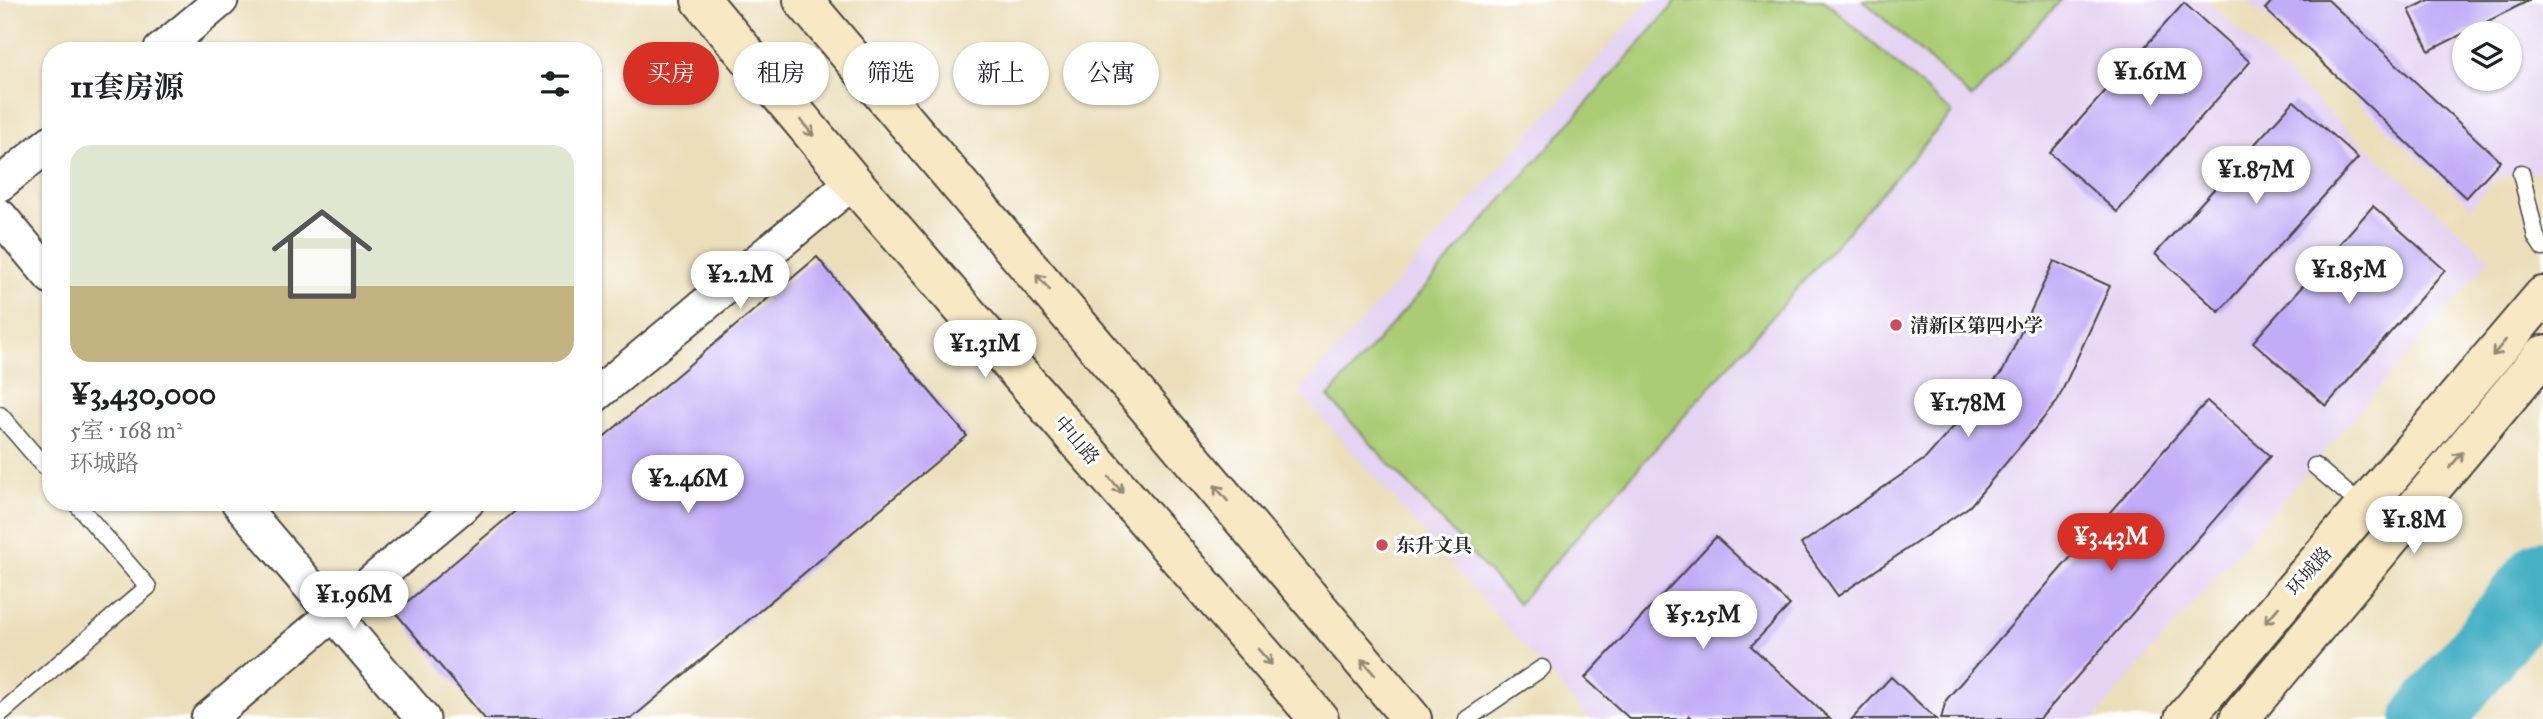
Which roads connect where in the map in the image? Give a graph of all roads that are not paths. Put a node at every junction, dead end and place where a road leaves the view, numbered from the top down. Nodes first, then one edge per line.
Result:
1 (221, 0) edge
2 (701, 0) edge
3 (803, 0) edge
4 (171, 42) edge
5 (42, 149) edge
6 (2521, 173) dead end
7 (853, 182) junction
8 (0, 184) edge
9 (0, 216) edge
10 (2543, 248) edge
11 (42, 266) edge
12 (2543, 296) edge
13 (2543, 355) edge
14 (602, 390) edge
15 (0, 415) edge
16 (42, 464) edge
17 (2315, 466) dead end
18 (2363, 508) junction
19 (83, 511) edge
20 (246, 511) edge
21 (456, 511) edge
22 (332, 614) junction
23 (1542, 668) dead end
24 (0, 714) edge
25 (208, 719) edge
26 (423, 719) edge
27 (1319, 719) edge
28 (1412, 719) edge
29 (1467, 719) edge
30 (2183, 719) edge
31 (2239, 719) edge

1 - 4 street
2 -> 7 main road, 中山路
28 -> 3 main road
5 - 8 street
6 - 10 lane
7 - 14 street
7 -> 27 main road, 中山路
9 - 11 street
12 -> 18 main road, 环城路
31 -> 13 main road
15 - 16 lane
17 - 18 lane
18 -> 30 main road, 环城路
19 - 24 lane
20 - 22 street
21 - 22 street
22 - 25 street
22 - 26 street
23 - 29 lane

